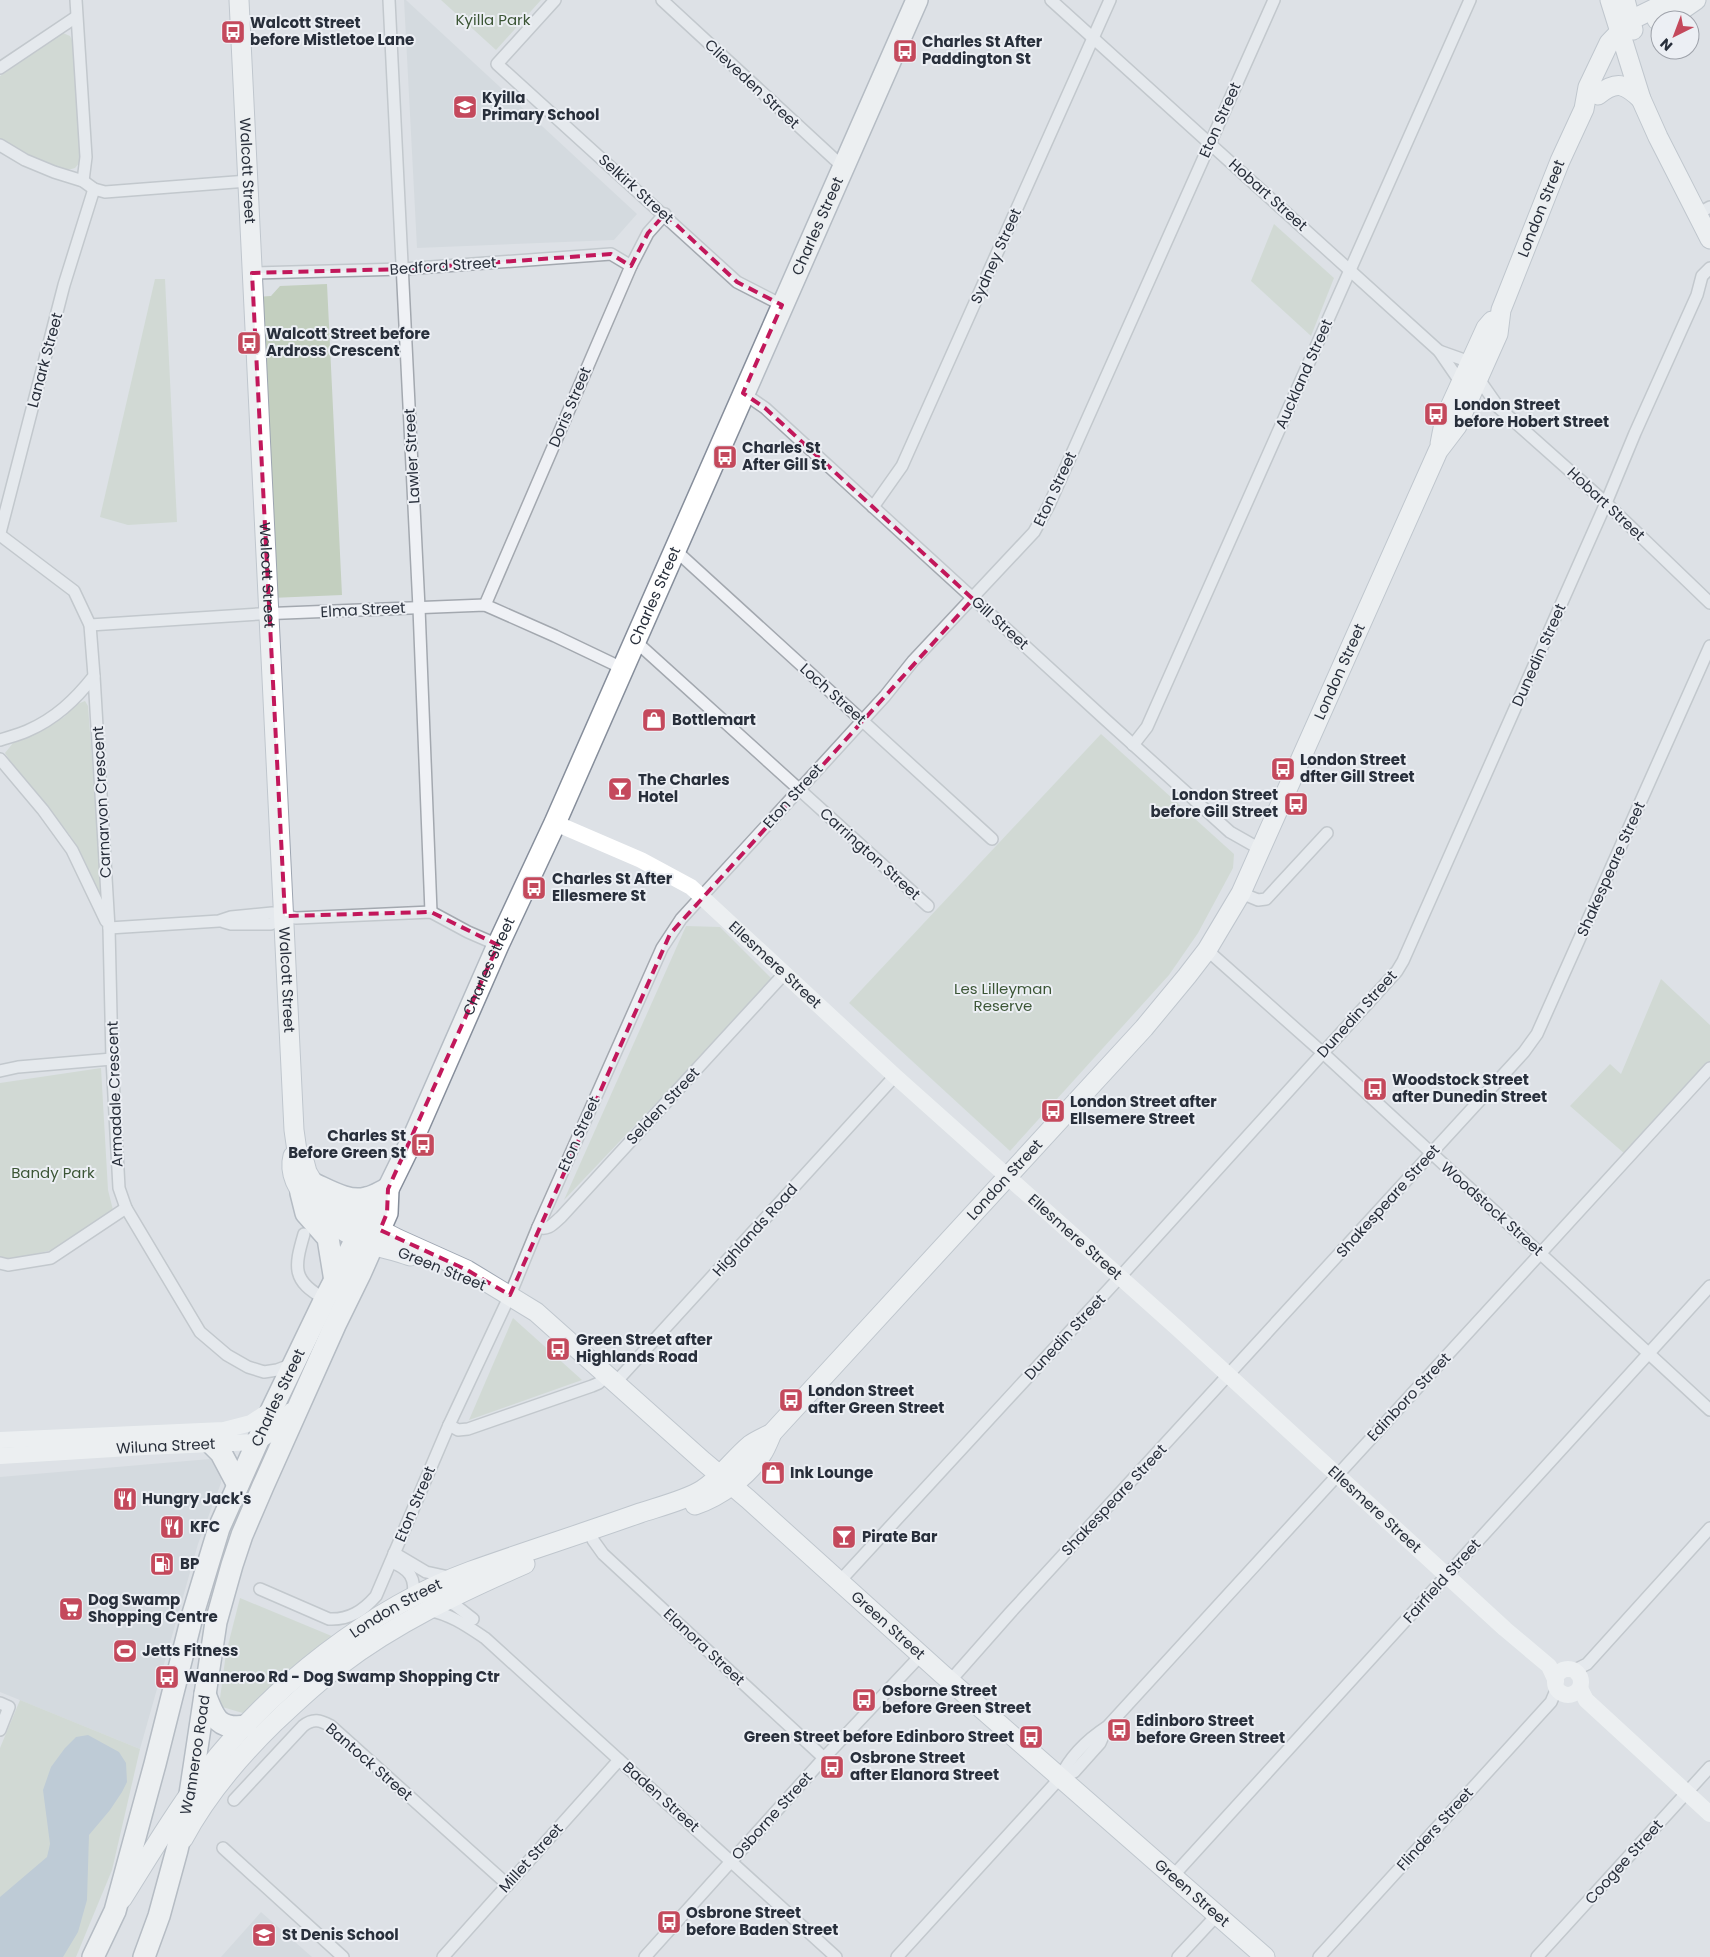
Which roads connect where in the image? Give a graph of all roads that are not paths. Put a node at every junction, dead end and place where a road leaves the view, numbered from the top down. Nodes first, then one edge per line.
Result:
1 (76, 0) edge
2 (239, 0) edge
3 (389, 0) edge
4 (555, 0) edge
5 (662, 0) edge
6 (1051, 0) edge
7 (1110, 0) edge
8 (1274, 0) edge
9 (1470, 0) edge
10 (1610, 0) edge
11 (1625, 0) edge
12 (1672, 0) edge
13 (1696, 0) edge
14 (912, 2) edge
15 (76, 17) junction
16 (1627, 32) junction
17 (1093, 37) junction
18 (0, 68) edge
19 (1598, 95) junction
20 (1641, 99) junction
21 (1584, 109) junction
22 (1654, 126) junction
23 (1210, 143) junction
24 (0, 145) edge
25 (843, 167) junction
26 (83, 181) junction
27 (248, 181) junction
28 (94, 189) junction
29 (1704, 210) edge
30 (665, 214) junction
31 (1710, 239) edge
32 (631, 266) junction
33 (1710, 268) edge
34 (403, 269) junction
35 (1350, 270) junction
36 (252, 273) junction
37 (1710, 280) edge
38 (1698, 294) junction
39 (782, 305) junction
40 (1439, 351) junction
41 (1470, 379) junction
42 (743, 394) junction
43 (1499, 408) junction
44 (1606, 503) junction
45 (873, 507) junction
46 (0, 534) edge
47 (674, 549) junction
48 (973, 599) junction
49 (1710, 602) edge
50 (485, 605) junction
51 (419, 608) junction
52 (269, 614) junction
53 (90, 625) junction
54 (633, 644) junction
55 (1710, 646) edge
56 (622, 668) junction
57 (94, 676) junction
58 (862, 720) junction
59 (0, 740) edge
60 (1133, 745) junction
61 (0, 759) edge
62 (798, 790) junction
63 (555, 823) junction
64 (1327, 833) dead end
65 (992, 838) dead end
66 (1260, 849) junction
67 (1241, 893) junction
68 (702, 897) junction
69 (928, 906) dead end
70 (431, 912) junction
71 (285, 916) junction
72 (109, 928) junction
73 (498, 945) junction
74 (1207, 950) junction
75 (784, 974) junction
76 (1323, 1053) junction
77 (112, 1059) junction
78 (1710, 1068) edge
79 (0, 1071) edge
80 (895, 1076) junction
81 (1431, 1154) junction
82 (1008, 1176) junction
83 (307, 1188) junction
84 (388, 1189) junction
85 (126, 1208) junction
86 (538, 1227) junction
87 (304, 1234) dead end
88 (368, 1234) junction
89 (1541, 1253) junction
90 (0, 1263) edge
91 (1120, 1277) junction
92 (335, 1281) junction
93 (1710, 1286) edge
94 (510, 1295) junction
95 (325, 1299) junction
96 (1648, 1354) junction
97 (286, 1366) junction
98 (1229, 1375) junction
99 (611, 1379) junction
100 (307, 1388) junction
101 (272, 1409) junction
102 (1710, 1410) edge
103 (449, 1425) junction
104 (0, 1440) edge
105 (257, 1442) junction
106 (82, 1443) junction
107 (213, 1445) junction
108 (0, 1456) edge
109 (1338, 1474) junction
110 (727, 1480) junction
111 (238, 1485) junction
112 (1710, 1528) edge
113 (592, 1535) junction
114 (236, 1552) joint
115 (393, 1557) junction
116 (1448, 1575) junction
117 (453, 1578) junction
118 (839, 1582) junction
119 (260, 1589) dead end
120 (470, 1589) junction
121 (409, 1600) junction
122 (446, 1600) junction
123 (428, 1610) junction
124 (192, 1617) joint
125 (473, 1619) junction
126 (485, 1638) junction
127 (921, 1655) junction
128 (950, 1681) junction
129 (1568, 1683) junction
130 (205, 1694) junction
131 (0, 1703) edge
132 (246, 1726) junction
133 (0, 1730) edge
134 (824, 1758) junction
135 (620, 1760) junction
136 (1710, 1767) edge
137 (1060, 1778) junction
138 (1686, 1792) junction
139 (190, 1794) junction
140 (234, 1800) dead end
141 (1710, 1814) edge
142 (223, 1848) dead end
143 (177, 1850) junction
144 (732, 1862) junction
145 (1174, 1876) junction
146 (508, 1885) junction
147 (114, 1911) junction
148 (1217, 1915) junction
149 (93, 1957) edge
150 (144, 1957) edge
151 (342, 1957) edge
152 (443, 1957) edge
153 (645, 1957) edge
154 (836, 1957) edge
155 (897, 1957) edge
156 (1178, 1957) edge
157 (1265, 1957) edge
158 (1319, 1957) edge
159 (1537, 1957) edge

1 - 15 street
2 - 27 main road, Walcott Street
3 - 34 street, Lawler Street
4 - 30 street, Selkirk Street
5 - 25 street, Clieveden Street
6 - 17 street, Hobart Street
7 - 17 street, Sydney Street
8 - 23 street, Eton Street
9 - 35 street, Auckland Street
10 - 16 main road
11 - 16 main road
12 - 16 main road
13 - 16 main road
14 - 25 highway, Charles Street
15 - 18 street
15 - 26 street
16 - 19 main road, London Street
16 - 20 main road
16 - 21 main road, London Street
16 - 22 main road
17 - 23 street, Hobart Street
17 - 45 street, Sydney Street
19 - 20 main road
19 - 21 main road, London Street
20 - 22 main road
21 - 41 main road, London Street
22 - 29 main road
23 - 35 street, Hobart Street
23 - 48 street, Eton Street
24 - 26 street
25 - 39 highway, Charles Street
26 - 28 street
27 - 28 street
27 - 36 main road, Walcott Street
28 - 46 street, Lanark Street
29 - 31 main road
30 - 32 street, Doris Street
30 - 39 street, Selkirk Street
32 - 34 street, Bedford Street
32 - 50 street, Doris Street
33 - 38 street, Dunedin Street
34 - 36 street, Bedford Street
34 - 51 street, Lawler Street
35 - 40 street, Hobart Street
35 - 60 street, Auckland Street
36 - 52 main road, Walcott Street
37 - 38 street, Dunedin Street
38 - 44 street, Dunedin Street
39 - 42 highway, Charles Street
40 - 41 street, Hobart Street
40 - 41 street, Hobart Street
41 - 43 street, Hobart Street
41 - 43 street, Hobart Street
41 - 66 main road, London Street
42 - 45 street, Gill Street
42 - 47 highway, Charles Street
43 - 44 street, Hobart Street
44 - 49 street, Hobart Street
44 - 76 street, Dunedin Street
45 - 48 street, Gill Street
46 - 53 street, Carnarvon Crescent
47 - 54 highway, Charles Street
47 - 58 street, Loch Street
48 - 58 street, Eton Street
48 - 60 street, Gill Street
50 - 51 street, Elma Street
50 - 56 street, Elma Street
51 - 52 street, Elma Street
51 - 70 street, Lawler Street
52 - 53 street, Elma Street
52 - 71 main road, Walcott Street
53 - 57 street, Carnarvon Crescent
54 - 56 highway, Charles Street
54 - 62 street, Carrington Street
55 - 81 street, Shakespeare Street
56 - 63 highway, Charles Street
57 - 59 street
57 - 72 street, Carnarvon Crescent
58 - 62 street, Eton Street
58 - 65 street, Loch Street
60 - 66 street, Gill Street
61 - 72 street, Armadale Crescent
62 - 68 street, Eton Street
62 - 69 street, Carrington Street
63 - 68 main road, Ellesmere Street
63 - 73 highway, Charles Street
64 - 67 street
66 - 67 main road, London Street
67 - 74 main road, London Street
68 - 75 main road, Ellesmere Street
68 - 86 street, Eton Street
70 - 71 street
70 - 73 street
71 - 72 street
71 - 83 main road, Walcott Street
72 - 77 street, Armadale Crescent
73 - 84 highway, Charles Street
74 - 76 street, Woodstock Street
74 - 82 main road, London Street
75 - 80 main road, Ellesmere Street
75 - 86 street, Selden Street
76 - 81 street, Woodstock Street
76 - 91 street, Dunedin Street
77 - 79 street
77 - 85 street, Armadale Crescent
78 - 89 street, Edinboro Street
80 - 82 main road, Ellesmere Street
80 - 99 street, Highlands Road
81 - 89 street, Woodstock Street
81 - 98 street, Shakespeare Street
82 - 91 main road, Ellesmere Street
82 - 110 main road, London Street
83 - 84 highway
83 - 88 main road, Walcott Street
83 - 92 highway
84 - 88 highway, Charles Street
85 - 90 street
85 - 97 street, Armadale Crescent
86 - 94 street, Eton Street
87 - 95 street
88 - 92 highway, Charles Street
88 - 94 main road, Green Street
88 - 100 highway, Charles Street
89 - 96 street, Woodstock Street
89 - 109 street, Edinboro Street
91 - 98 main road, Ellesmere Street
91 - 118 street, Dunedin Street
92 - 95 highway, Charles Street
93 - 96 street, Fairfield Street
94 - 99 main road, Green Street
94 - 103 street, Eton Street
95 - 97 highway, Charles Street
96 - 102 street, Woodstock Street
96 - 116 street, Fairfield Street
97 - 101 highway, Charles Street
98 - 109 main road, Ellesmere Street
98 - 128 street, Shakespeare Street
99 - 103 street, Highlands Road
99 - 110 main road, Green Street
100 - 105 main road
100 - 114 highway, Charles Street
101 - 105 highway, Charles Street
101 - 106 main road, Wiluna Street
103 - 115 street, Eton Street
104 - 106 main road, Wiluna Street
105 - 107 main road, Wiluna Street
105 - 111 highway, Charles Street
106 - 107 main road, Wiluna Street
106 - 108 main road, Wiluna Street
107 - 111 highway
109 - 116 main road, Ellesmere Street
109 - 137 street, Edinboro Street
110 - 113 main road, London Street
110 - 118 main road, Green Street
111 - 124 highway, Charles Street
112 - 129 street, Flinders Street
113 - 117 main road, London Street
113 - 120 main road, London Street
113 - 134 street, Elanora Street
114 - 130 highway, Wanneroo Road
115 - 117 street
115 - 119 street, Eton Street
115 - 121 street
116 - 129 main road, Ellesmere Street
116 - 145 street, Fairfield Street
117 - 121 main road, London Street
118 - 127 main road, Green Street
120 - 122 main road, London Street
120 - 125 street, Baden Street
121 - 122 street
121 - 132 main road, London Street
122 - 123 main road, London Street
122 - 125 street, Baden Street
123 - 126 street, Baden Street
123 - 143 main road, London Street
124 - 147 highway, Wanneroo Road
125 - 126 street, Baden Street
126 - 135 street, Baden Street
127 - 128 main road, Green Street
127 - 134 street, Osborne Street
128 - 137 main road, Green Street
129 - 138 main road, Ellesmere Street
129 - 158 street, Flinders Street
130 - 132 highway
130 - 139 highway, Wanneroo Road
131 - 133 street
132 - 139 main road, London Street
134 - 144 street, Osborne Street
135 - 144 street, Baden Street
135 - 146 street, Millet Street
136 - 138 street, Coogee Street
137 - 145 main road, Green Street
137 - 155 street, Edinboro Street
138 - 141 main road, Ellesmere Street
138 - 159 street, Coogee Street
139 - 143 highway, Wanneroo Road
139 - 147 main road, London Street
140 - 146 street, Bantock Street
142 - 151 street
143 - 150 highway, Wanneroo Road
144 - 153 street, Osborne Street
144 - 154 street, Baden Street
145 - 148 main road, Green Street
146 - 152 street, Millet Street
147 - 149 highway, Wanneroo Road
148 - 156 street
148 - 157 main road, Green Street

